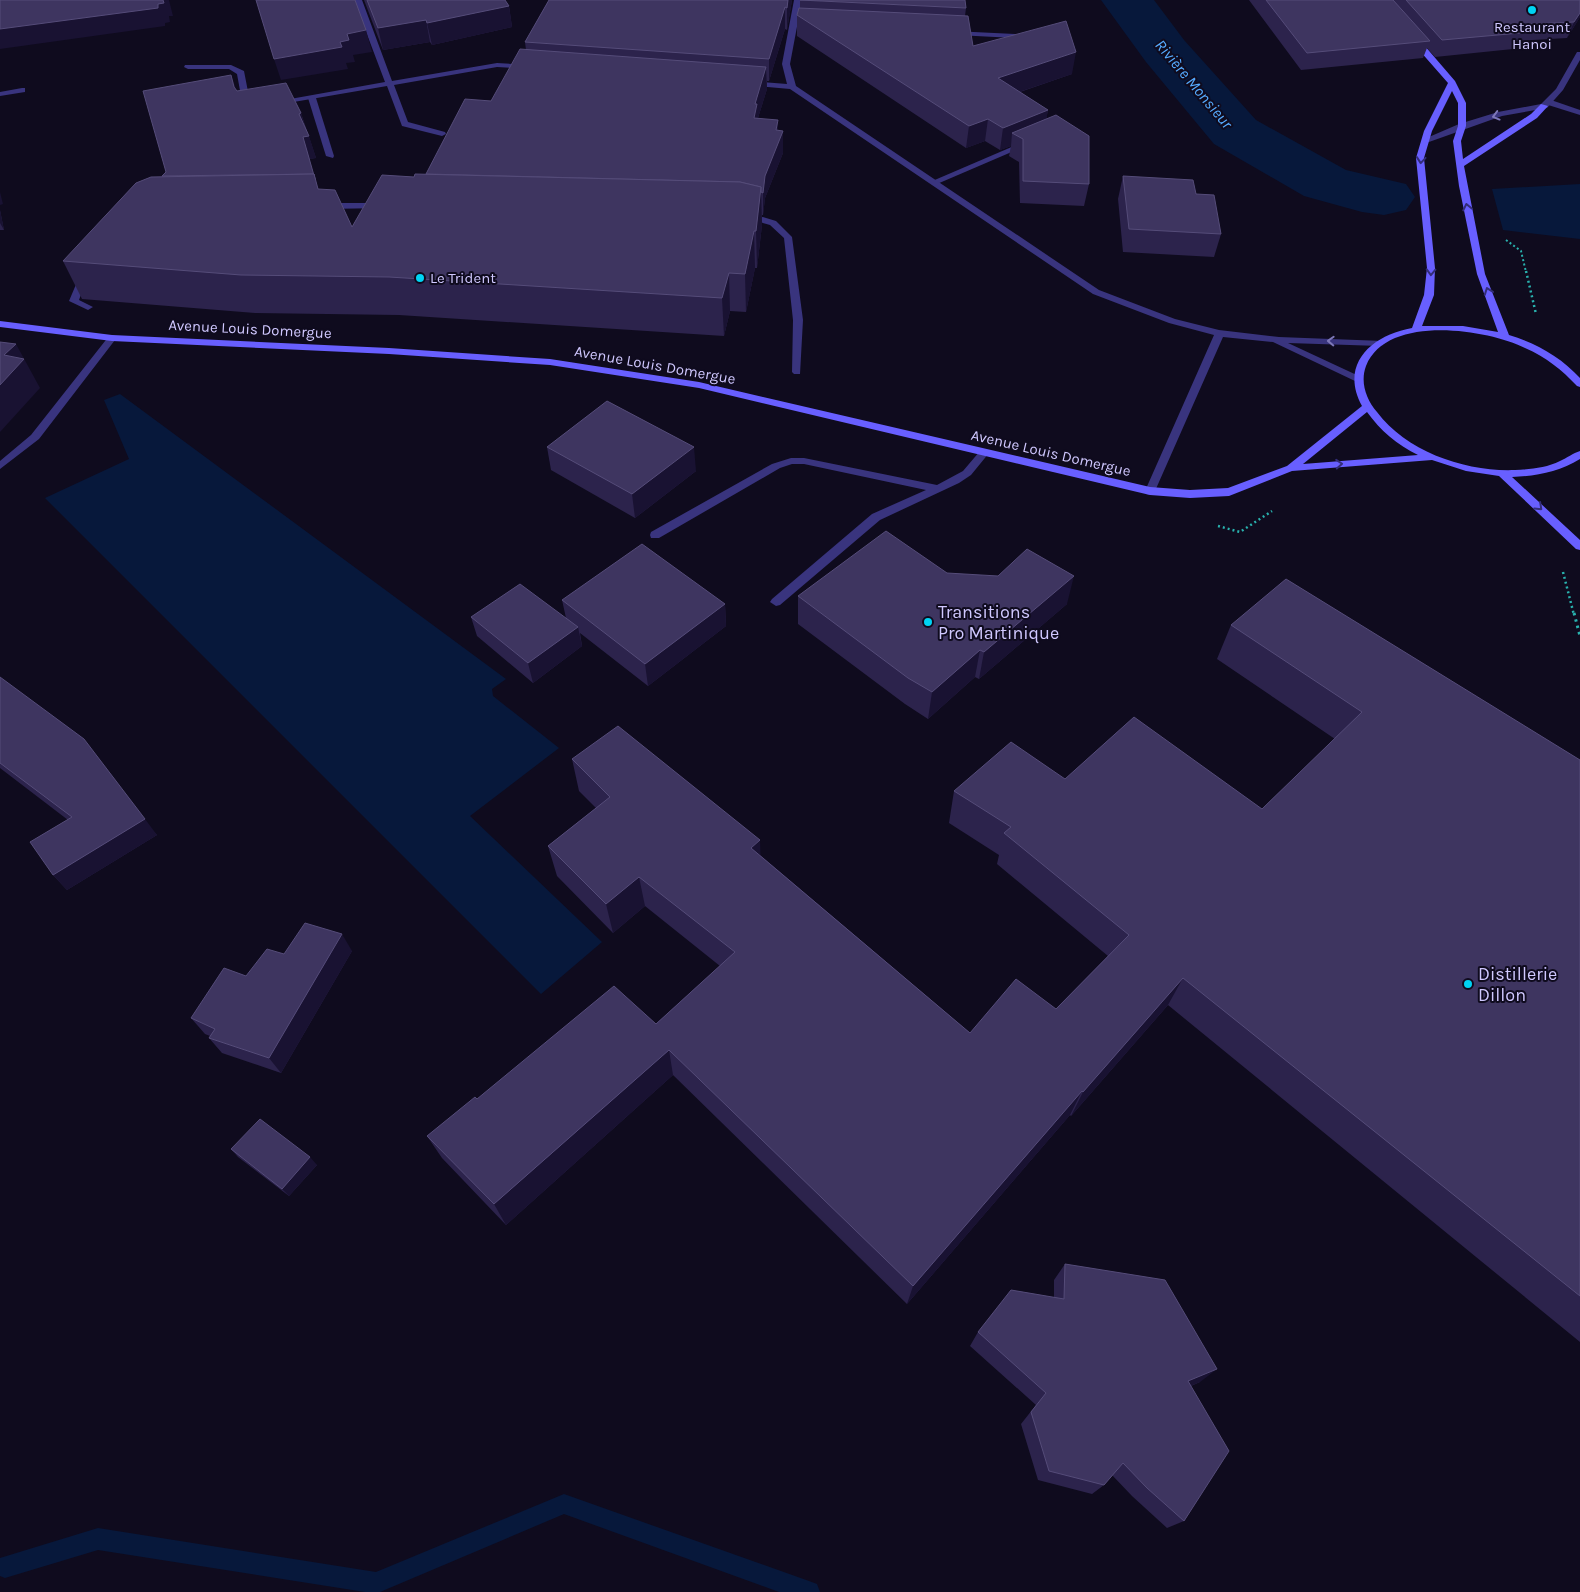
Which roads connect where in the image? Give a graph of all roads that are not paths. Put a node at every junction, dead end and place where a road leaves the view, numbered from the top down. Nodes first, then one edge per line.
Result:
1 (358, 0) edge
2 (798, 0) edge
3 (793, 25) junction
4 (803, 26) edge
5 (947, 32) edge
6 (1410, 34) edge
7 (1014, 36) edge
8 (1580, 54) edge
9 (188, 67) dead end
10 (536, 68) edge
11 (743, 83) edge
12 (1452, 83) junction
13 (391, 84) junction
14 (792, 86) junction
15 (22, 90) dead end
16 (0, 94) edge
17 (312, 98) junction
18 (275, 104) edge
19 (1546, 104) junction
20 (256, 107) edge
21 (1580, 113) edge
22 (1462, 126) junction
23 (442, 134) dead end
24 (1426, 140) junction
25 (1031, 142) edge
26 (330, 156) dead end
27 (1460, 165) junction
28 (934, 182) junction
29 (319, 206) edge
30 (389, 206) edge
31 (733, 214) edge
32 (86, 267) edge
33 (88, 307) dead end
34 (0, 324) edge
35 (1416, 329) junction
36 (1220, 333) junction
37 (1505, 337) junction
38 (112, 338) junction
39 (1270, 339) junction
40 (1380, 343) junction
41 (797, 372) dead end
42 (1577, 377) edge
43 (1358, 379) junction
44 (1580, 384) edge
45 (1367, 407) junction
46 (984, 453) junction
47 (1580, 454) edge
48 (1432, 457) junction
49 (0, 466) edge
50 (1291, 468) junction
51 (1503, 474) junction
52 (939, 489) junction
53 (1150, 492) junction
54 (655, 536) dead end
55 (1580, 546) edge
56 (776, 602) dead end

1 - 13 street
2 - 3 street
3 - 4 street
3 - 14 street
5 - 7 street
6 - 12 main road
8 - 19 street
9 - 20 street
10 - 13 street
11 - 14 street
12 - 22 main road
12 - 24 main road
13 - 17 street
13 - 23 street
14 - 28 street
15 - 16 street
17 - 18 street
17 - 26 street
19 - 21 street
19 -> 22 street
19 - 27 main road
22 - 24 street
22 - 27 main road
24 -> 35 main road
25 - 28 street
37 -> 27 main road
28 - 36 street
29 - 30 street
31 - 41 street
32 - 33 street
34 - 38 main road, Avenue Louis Domergue
35 - 37 main road
35 - 40 main road
36 - 39 street
36 - 53 street
37 - 42 main road
38 - 46 main road, Avenue Louis Domergue
38 - 49 street
40 -> 39 street
39 - 43 street
40 - 43 main road
42 - 44 main road
43 - 45 main road
45 - 48 main road
45 - 50 main road, Avenue Louis Domergue
46 - 52 street
46 - 53 main road, Avenue Louis Domergue
47 - 51 main road
50 -> 48 main road, Avenue Louis Domergue
48 - 51 main road
50 - 53 main road, Avenue Louis Domergue
51 -> 55 main road
52 - 54 street
52 - 56 street

